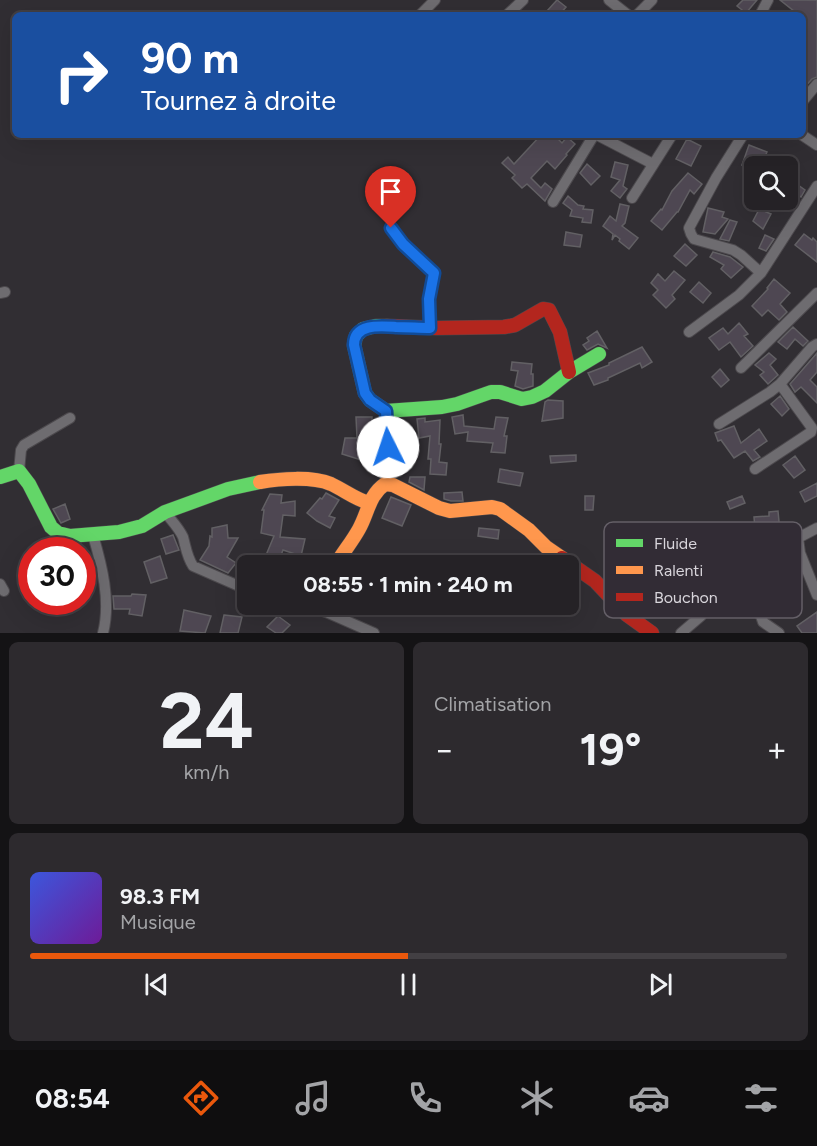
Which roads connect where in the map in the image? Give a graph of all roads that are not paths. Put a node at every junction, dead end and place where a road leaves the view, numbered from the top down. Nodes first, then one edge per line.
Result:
1 (435, 0) edge
2 (523, 0) edge
3 (652, 0) edge
4 (423, 12) edge
5 (510, 12) edge
6 (640, 12) edge
7 (817, 84) edge
8 (806, 97) edge
9 (594, 138) edge
10 (602, 138) edge
11 (670, 138) edge
12 (741, 138) edge
13 (653, 164) junction
14 (817, 186) edge
15 (632, 198) dead end
16 (553, 202) dead end
17 (391, 228) dead end
18 (761, 273) junction
19 (817, 293) edge
20 (430, 328) junction
21 (689, 332) dead end
22 (817, 344) edge
23 (599, 354) dead end
24 (741, 368) dead end
25 (569, 372) junction
26 (780, 384) junction
27 (386, 411) junction
28 (70, 418) dead end
29 (719, 424) dead end
30 (755, 469) dead end
31 (19, 471) junction
32 (0, 477) edge
33 (385, 484) junction
34 (369, 503) junction
35 (165, 512) junction
36 (817, 528) edge
37 (93, 535) junction
38 (802, 536) edge
39 (342, 555) edge
40 (802, 558) edge
41 (237, 585) edge
42 (604, 591) edge
43 (817, 595) edge
44 (333, 615) edge
45 (631, 618) edge
46 (699, 618) edge
47 (762, 618) edge
48 (103, 633) edge
49 (374, 633) edge
50 (652, 633) edge
51 (681, 633) edge
52 (779, 633) edge

1 - 4 street
2 - 5 street
3 - 6 street
7 - 8 street
9 - 16 street
10 - 13 street
11 - 13 street
12 - 18 street
13 - 15 street
14 - 18 street
17 - 20 street
18 - 21 street
19 - 24 street
20 - 25 street
20 - 27 street
22 - 26 street
23 - 25 street
25 - 27 street
26 - 29 street
26 - 30 street
27 - 33 street
28 - 31 street
31 - 32 street
31 - 37 street
33 - 34 street
33 - 42 street
34 - 35 street
34 - 39 street
35 - 37 street
35 - 41 street
36 - 38 street
37 - 48 street
40 - 43 street
44 - 49 street
45 - 50 street
46 - 51 street
47 - 52 street

